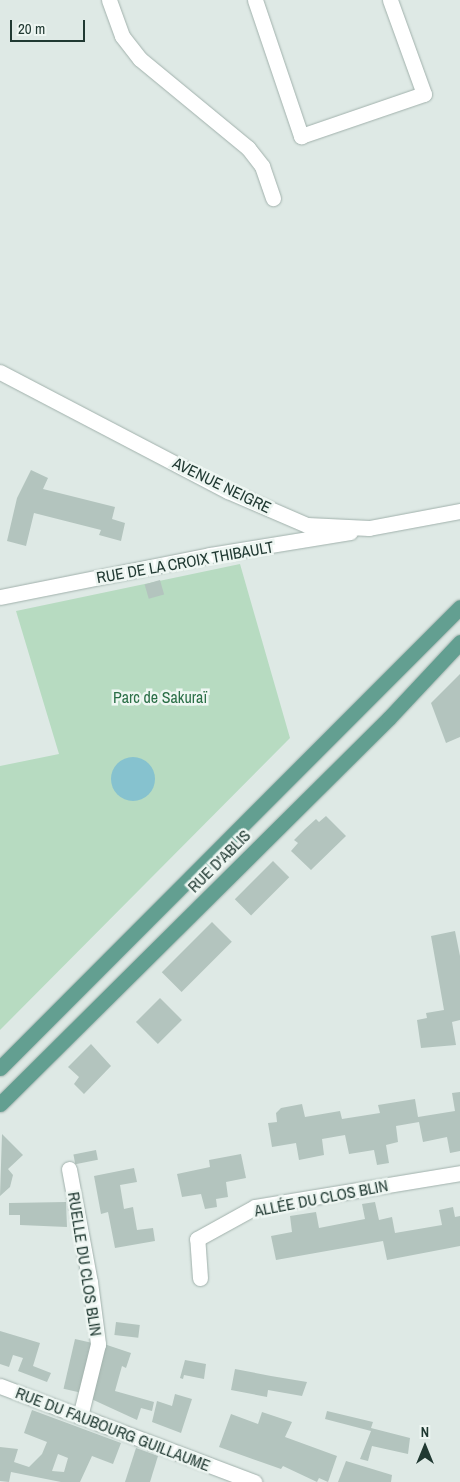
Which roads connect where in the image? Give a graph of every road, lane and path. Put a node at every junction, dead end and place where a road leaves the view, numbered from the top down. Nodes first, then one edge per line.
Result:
1 (109, 0) edge
2 (256, 0) edge
3 (390, 0) edge
4 (273, 198) dead end
5 (0, 372) edge
6 (460, 511) edge
7 (369, 528) junction
8 (0, 597) edge
9 (457, 610) edge
10 (460, 642) edge
11 (0, 1068) edge
12 (0, 1104) edge
13 (69, 1169) dead end
14 (460, 1173) edge
15 (200, 1278) dead end
16 (0, 1386) edge
17 (80, 1417) junction
18 (254, 1482) edge

1 - 4 street
2 - 3 street
5 - 7 street, AVENUE NEIGRE
6 - 7 street, AVENUE NEIGRE
7 - 8 street, RUE DE LA CROIX THIBAULT
9 - 11 main road, RUE D'ABLIS
10 - 12 main road, RUE D'ABLIS
13 - 17 street, RUELLE DU CLOS BLIN
14 - 15 street, ALLÉE DU CLOS BLIN
16 - 17 street, RUE DU FAUBOURG GUILLAUME
17 - 18 street, RUE DU FAUBOURG GUILLAUME

